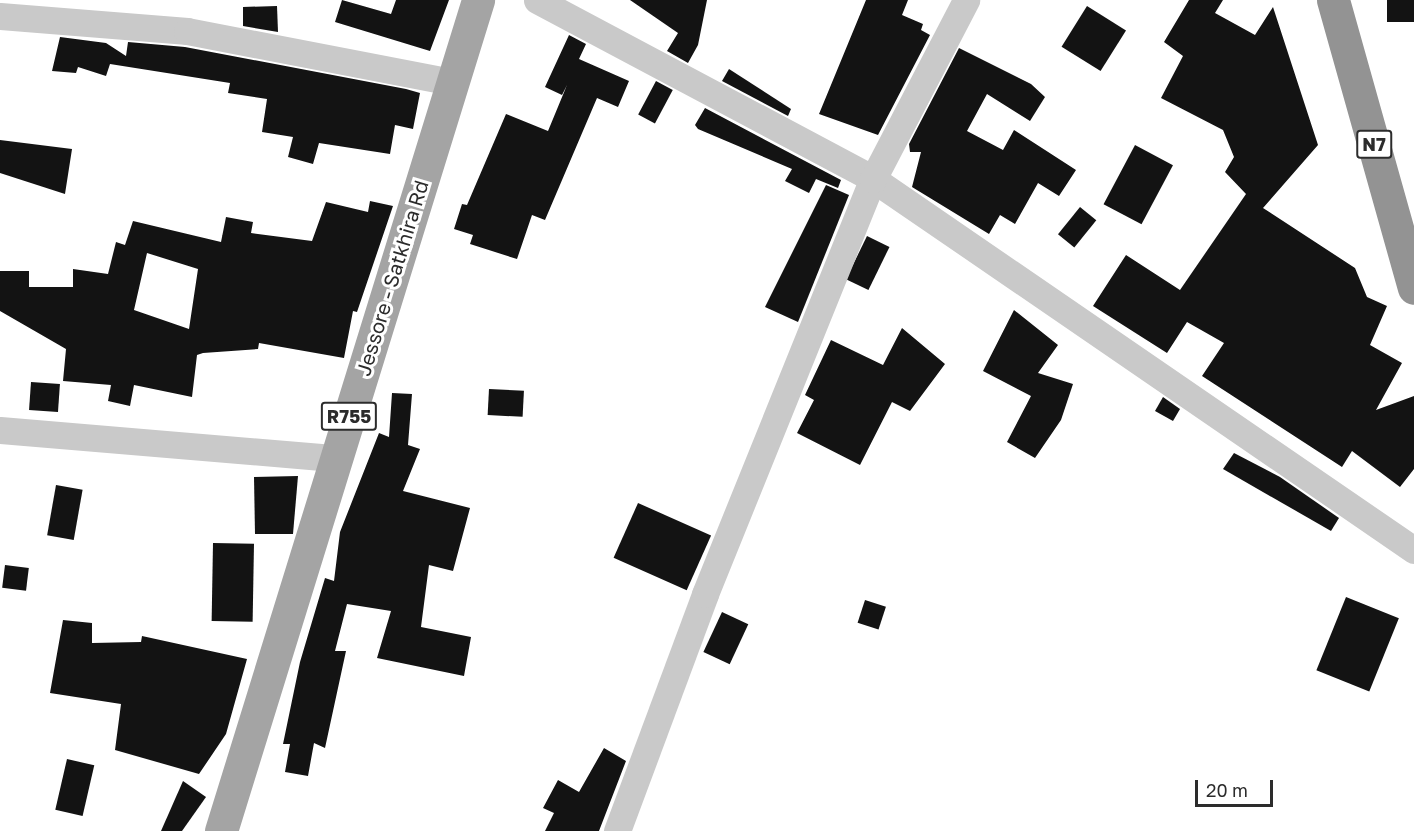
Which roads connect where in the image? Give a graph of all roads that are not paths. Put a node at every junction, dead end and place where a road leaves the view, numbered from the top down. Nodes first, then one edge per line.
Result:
1 (478, 0) edge
2 (537, 0) edge
3 (966, 0) edge
4 (1333, 0) edge
5 (0, 16) edge
6 (453, 82) junction
7 (873, 179) junction
8 (1414, 288) edge
9 (0, 429) edge
10 (336, 458) junction
11 (1414, 550) edge
12 (221, 831) edge
13 (617, 831) edge

1 - 6 main road, Jessore - Satkhira Rd / R755
2 - 7 street
3 - 7 street
4 - 8 highway, N7
5 - 6 street
6 - 10 main road, Jessore - Satkhira Rd / R755
7 - 11 street
7 - 13 street
9 - 10 street
10 - 12 main road, Jessore - Satkhira Rd / R755

